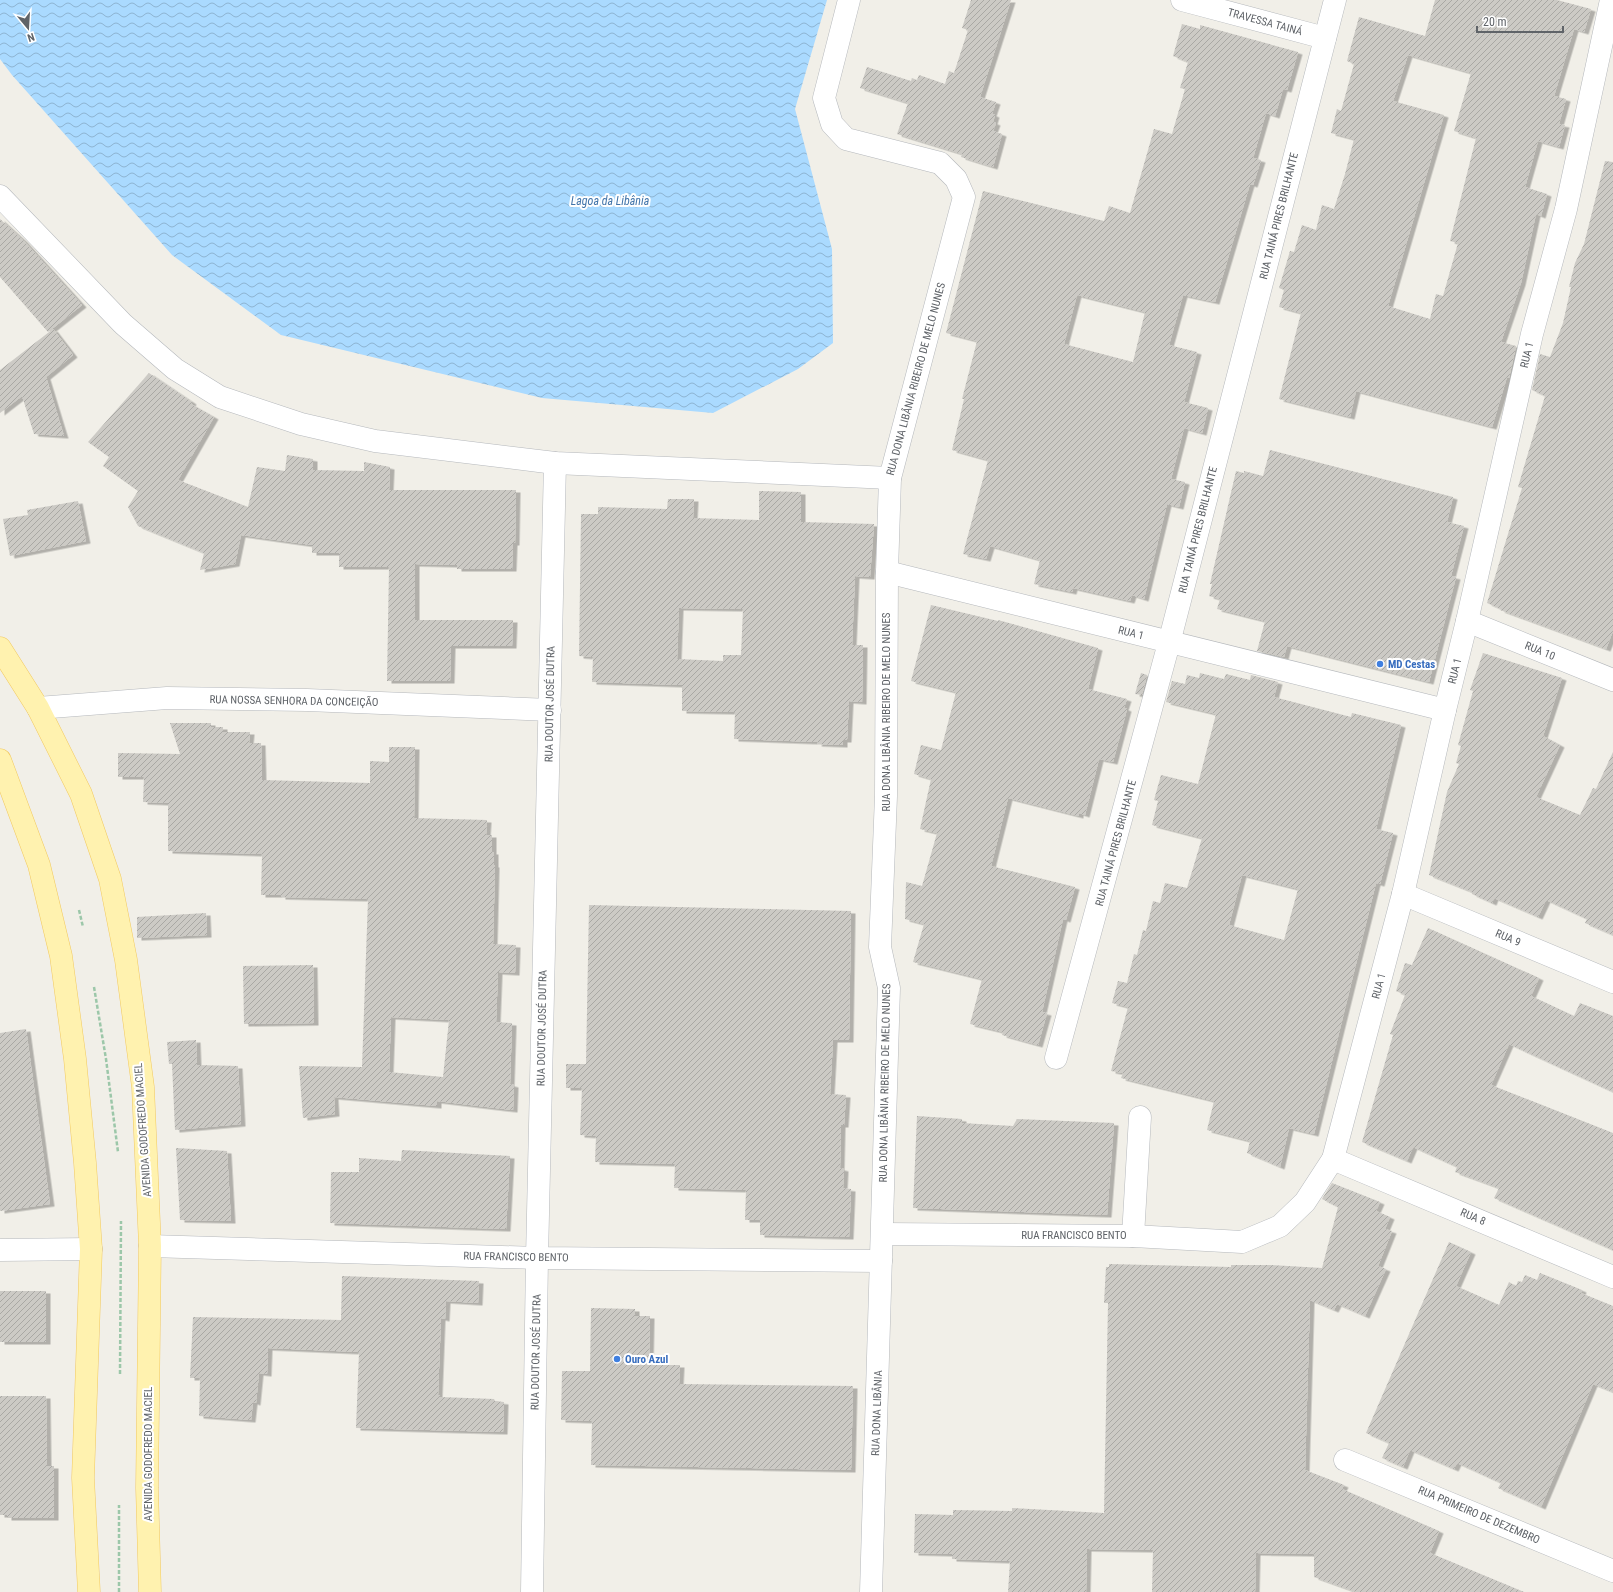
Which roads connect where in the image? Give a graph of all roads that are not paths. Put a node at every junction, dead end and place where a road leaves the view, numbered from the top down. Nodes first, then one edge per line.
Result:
1 (849, 0) edge
2 (1182, 0) edge
3 (1335, 0) edge
4 (1611, 0) edge
5 (1325, 38) junction
6 (0, 196) edge
7 (555, 463) junction
8 (890, 478) junction
9 (887, 572) junction
10 (1468, 621) junction
11 (1169, 643) junction
12 (0, 648) edge
13 (1611, 674) edge
14 (38, 708) junction
15 (550, 710) junction
16 (1445, 710) junction
17 (0, 760) edge
18 (1403, 894) junction
19 (1613, 982) edge
20 (1056, 1058) dead end
21 (1140, 1117) dead end
22 (1333, 1159) junction
23 (883, 1234) junction
24 (1264, 1234) joint
25 (1133, 1236) junction
26 (150, 1246) junction
27 (91, 1249) junction
28 (0, 1250) edge
29 (537, 1258) junction
30 (881, 1261) junction
31 (1613, 1277) edge
32 (1345, 1460) dead end
33 (1613, 1571) edge
34 (89, 1592) edge
35 (150, 1592) edge
36 (532, 1592) edge
37 (871, 1592) edge

1 - 8 street, RUA DONA LIBÂNIA RIBEIRO DE MELO NUNES
2 - 5 street, TRAVESSA TAINÁ
3 - 5 street, RUA TAINÁ PIRES BRILHANTE
4 - 10 street, RUA 1
5 - 11 street, RUA TAINÁ PIRES BRILHANTE
6 - 7 street
7 - 8 street
7 - 15 street, RUA DOUTOR JOSÉ DUTRA
8 - 9 street, RUA DONA LIBÂNIA RIBEIRO DE MELO NUNES
9 - 11 street, RUA 1
9 - 23 street, RUA DONA LIBÂNIA RIBEIRO DE MELO NUNES
10 - 13 street, RUA 10
10 - 16 street, RUA 1
11 - 16 street, RUA 1
11 - 20 street, RUA TAINÁ PIRES BRILHANTE
12 - 14 main road, AVENIDA GODOFREDO MACIEL
14 - 15 street, RUA NOSSA SENHORA DA CONCEIÇÃO
14 - 26 main road, AVENIDA GODOFREDO MACIEL
15 - 29 street, RUA DOUTOR JOSÉ DUTRA
16 - 18 street, RUA 1
17 - 27 main road
18 - 19 street, RUA 9
18 - 22 street, RUA 1
21 - 25 street
22 - 24 street, RUA 1
22 - 31 street, RUA 8
23 - 25 street, RUA FRANCISCO BENTO
23 - 30 street, RUA DONA LIBÂNIA
24 - 25 street, RUA FRANCISCO BENTO
26 - 29 street, RUA FRANCISCO BENTO
26 - 35 main road, AVENIDA GODOFREDO MACIEL
27 - 28 street
27 - 34 main road
29 - 30 street, RUA FRANCISCO BENTO
29 - 36 street, RUA DOUTOR JOSÉ DUTRA
30 - 37 street, RUA DONA LIBÂNIA
32 - 33 street, RUA PRIMEIRO DE DEZEMBRO

